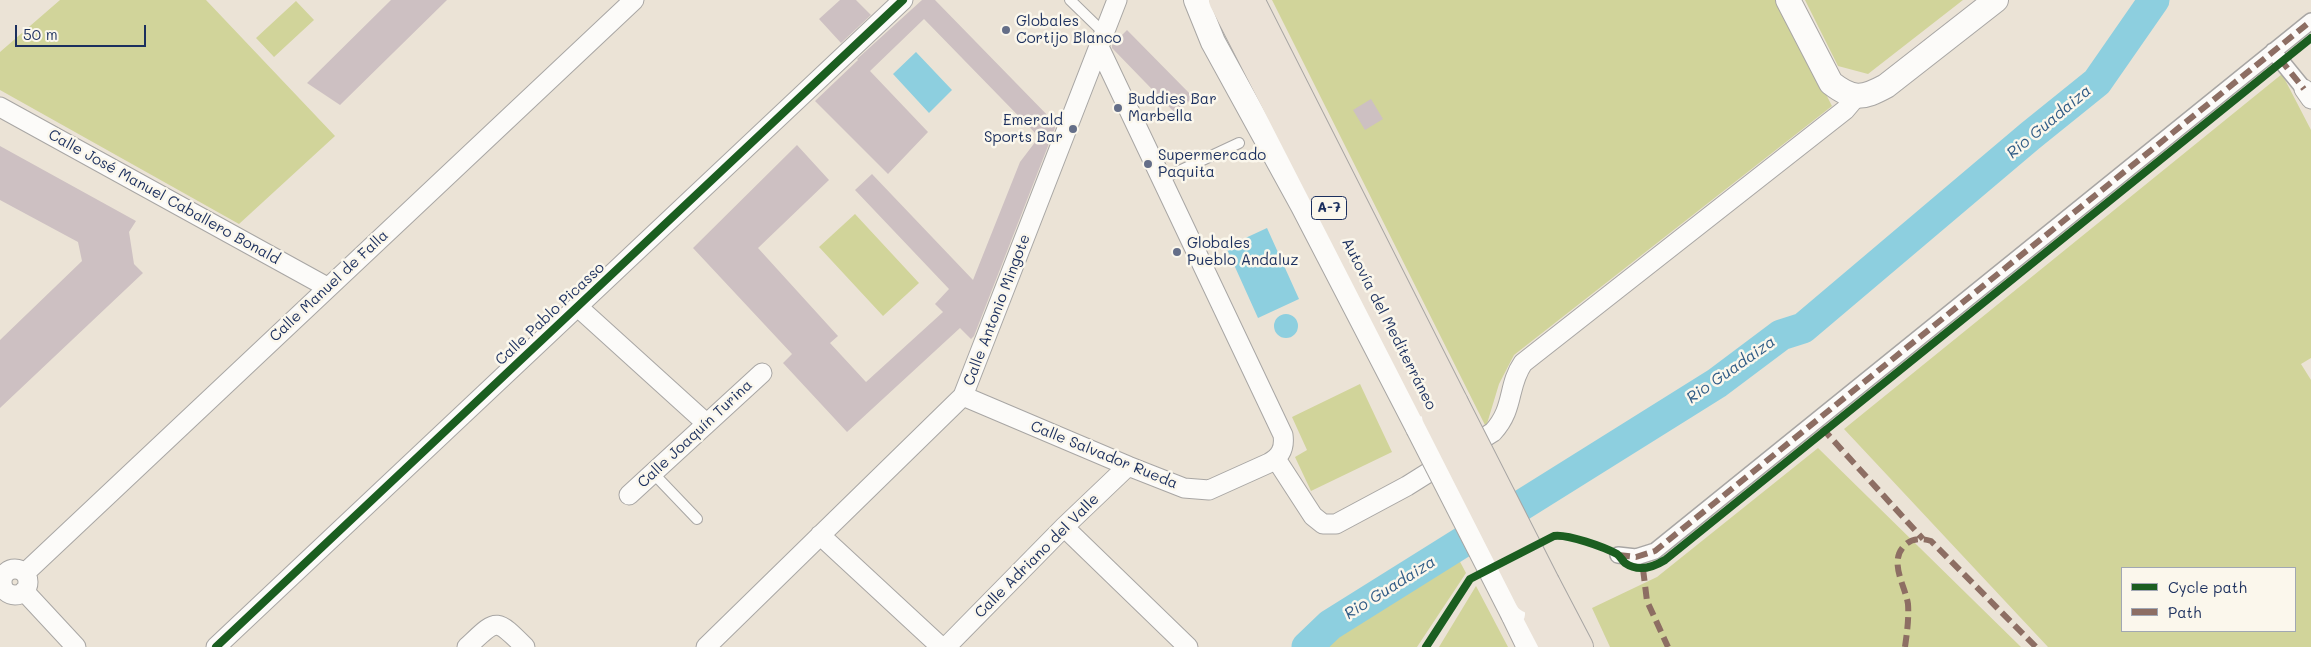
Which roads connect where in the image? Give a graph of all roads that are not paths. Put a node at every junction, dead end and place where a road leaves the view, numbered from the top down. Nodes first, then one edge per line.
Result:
1 (634, 0) edge
2 (903, 0) edge
3 (1070, 0) edge
4 (1118, 0) edge
5 (1196, 0) edge
6 (1224, 0) edge
7 (1250, 0) edge
8 (1788, 0) edge
9 (1996, 0) edge
10 (2311, 21) edge
11 (1102, 42) junction
12 (2273, 51) junction
13 (2308, 94) edge
14 (1856, 97) junction
15 (0, 107) edge
16 (1238, 143) dead end
17 (1162, 179) junction
18 (327, 287) junction
19 (578, 307) junction
20 (762, 373) dead end
21 (964, 396) junction
22 (1436, 416) junction
23 (706, 423) junction
24 (1276, 459) junction
25 (1128, 466) junction
26 (653, 473) junction
27 (629, 495) dead end
28 (697, 518) dead end
29 (1064, 527) junction
30 (820, 535) junction
31 (1618, 555) dead end
32 (10, 582) edge
33 (1537, 597) junction
34 (76, 647) edge
35 (216, 647) edge
36 (467, 647) edge
37 (525, 647) edge
38 (706, 647) edge
39 (941, 647) edge
40 (946, 647) edge
41 (1188, 647) edge
42 (1530, 647) edge
43 (1554, 647) edge
44 (1579, 647) edge

1 - 18 street, Calle Manuel de Falla
2 - 19 street, Calle Pablo Picasso
3 - 11 lane
4 - 11 street, Calle Antonio Mingote
5 - 22 street
6 - 22 highway, Autovía del Mediterráneo / A-7
7 - 22 highway, Autovía del Mediterráneo / A-7
8 - 14 street
9 - 14 street
10 - 12 street
11 - 17 street
11 - 21 street, Calle Antonio Mingote
12 - 13 street
12 - 31 street
14 - 24 street
15 - 18 street, Calle José Manuel Caballero Bonald
16 - 17 lane
17 - 24 street
18 - 32 street, Calle Manuel de Falla
19 - 23 street
19 - 35 street, Calle Pablo Picasso
20 - 23 street, Calle Joaquín Turina
21 - 25 street, Calle Salvador Rueda
21 - 30 street, Calle Antonio Mingote
22 - 33 highway, Autovía del Mediterráneo / A-7, bridge
22 - 33 street, bridge
23 - 26 street, Calle Joaquín Turina
24 - 25 street, Calle Salvador Rueda
25 - 29 street, Calle Adriano del Valle
26 - 27 street, Calle Joaquín Turina
26 - 28 lane
29 - 40 street, Calle Adriano del Valle
29 - 41 street
30 - 38 street, Calle Antonio Mingote
30 - 39 street
32 - 34 street
33 - 42 street
33 - 43 highway, Autovía del Mediterráneo / A-7
33 - 44 highway, Autovía del Mediterráneo / A-7
36 - 37 street

